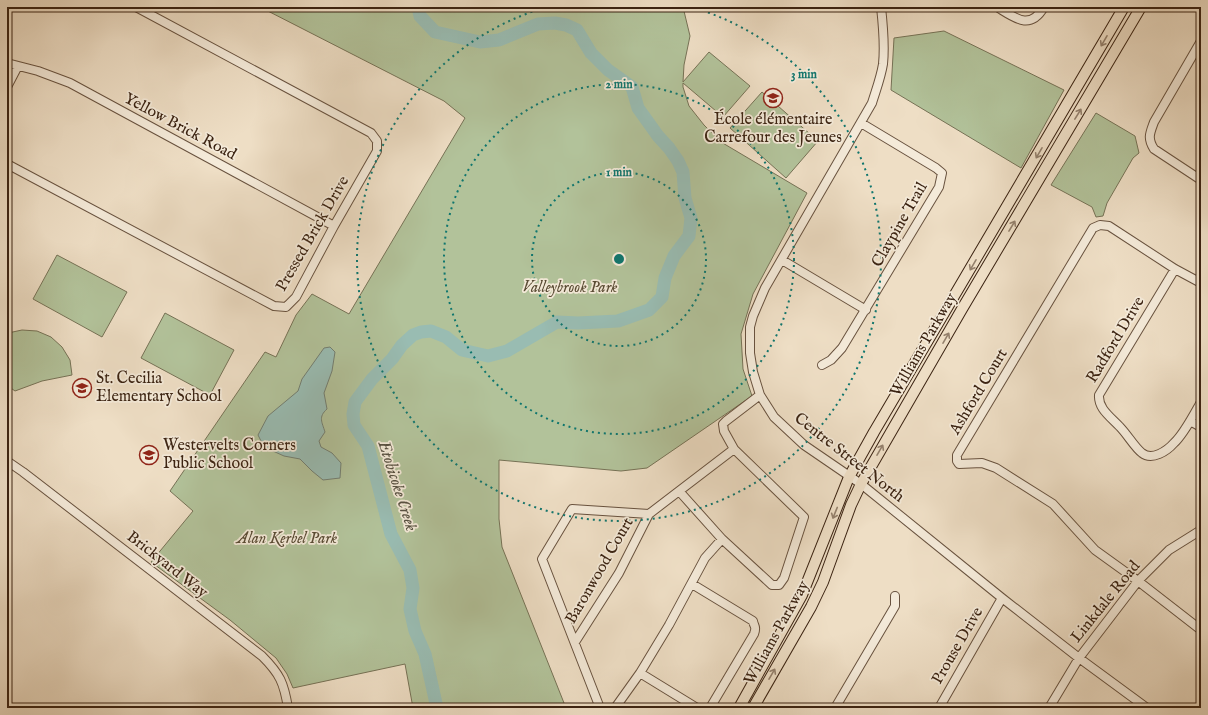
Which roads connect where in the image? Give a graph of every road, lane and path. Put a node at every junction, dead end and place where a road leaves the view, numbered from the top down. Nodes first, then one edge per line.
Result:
1 (136, 7) edge
2 (881, 7) edge
3 (997, 7) edge
4 (1044, 7) edge
5 (1124, 7) edge
6 (1141, 7) edge
7 (1201, 41) edge
8 (7, 63) edge
9 (18, 66) junction
10 (7, 87) edge
11 (861, 123) junction
12 (7, 164) edge
13 (1201, 180) edge
14 (334, 226) junction
15 (782, 260) junction
16 (1175, 268) junction
17 (1201, 283) edge
18 (866, 310) junction
19 (822, 364) dead end
20 (760, 395) junction
21 (1201, 402) edge
22 (1190, 421) junction
23 (1201, 427) edge
24 (734, 449) junction
25 (7, 461) edge
26 (850, 477) junction
27 (861, 484) junction
28 (679, 491) junction
29 (649, 514) junction
30 (1201, 530) edge
31 (722, 539) junction
32 (1138, 581) junction
33 (692, 584) junction
34 (896, 596) dead end
35 (1002, 598) junction
36 (1201, 630) edge
37 (575, 642) junction
38 (1079, 658) junction
39 (640, 673) junction
40 (288, 708) edge
41 (600, 708) edge
42 (616, 708) edge
43 (697, 708) edge
44 (710, 708) edge
45 (738, 708) edge
46 (753, 708) edge
47 (835, 708) edge
48 (939, 708) edge
49 (1049, 708) edge
50 (1146, 708) edge

1 - 14 street, Pressed Brick Drive
2 - 11 street, Centre Street North
3 - 4 street
5 -> 26 main road, Williams Parkway
27 -> 6 main road, Williams Parkway
7 - 13 street
8 - 9 street, Yellow Brick Road
9 - 10 street
9 - 14 street, Yellow Brick Road
11 - 15 street, Centre Street North
11 - 18 street, Claypine Trail
12 - 14 street, Pressed Brick Drive
15 - 18 street
15 - 20 street, Centre Street North
16 - 17 street
16 - 22 street, Radford Drive
16 - 32 street, Ashford Court
18 - 19 street, Claypine Trail
20 - 24 street
20 - 26 street, Centre Street North
21 - 22 street, Radford Drive
22 - 23 street
24 - 28 street, Baronwood Court
24 - 31 street
25 - 40 street, Brickyard Way
26 - 27 street, Centre Street North
26 -> 45 main road, Williams Parkway
27 - 35 street, Centre Street North
46 -> 27 main road, Williams Parkway
28 - 29 street, Baronwood Court
28 - 31 street
29 - 37 street, Baronwood Court
29 - 37 street, Baronwood Court
30 - 32 street, Linkdale Road
31 - 33 street
32 - 36 street
32 - 38 street, Linkdale Road
33 - 39 street
33 - 44 street
34 - 47 street
35 - 38 street, Centre Street North
35 - 48 street, Prouse Drive
37 - 41 street, Baronwood Court
38 - 49 street, Linkdale Road
38 - 50 street, Centre Street North
39 - 42 street
39 - 43 street

